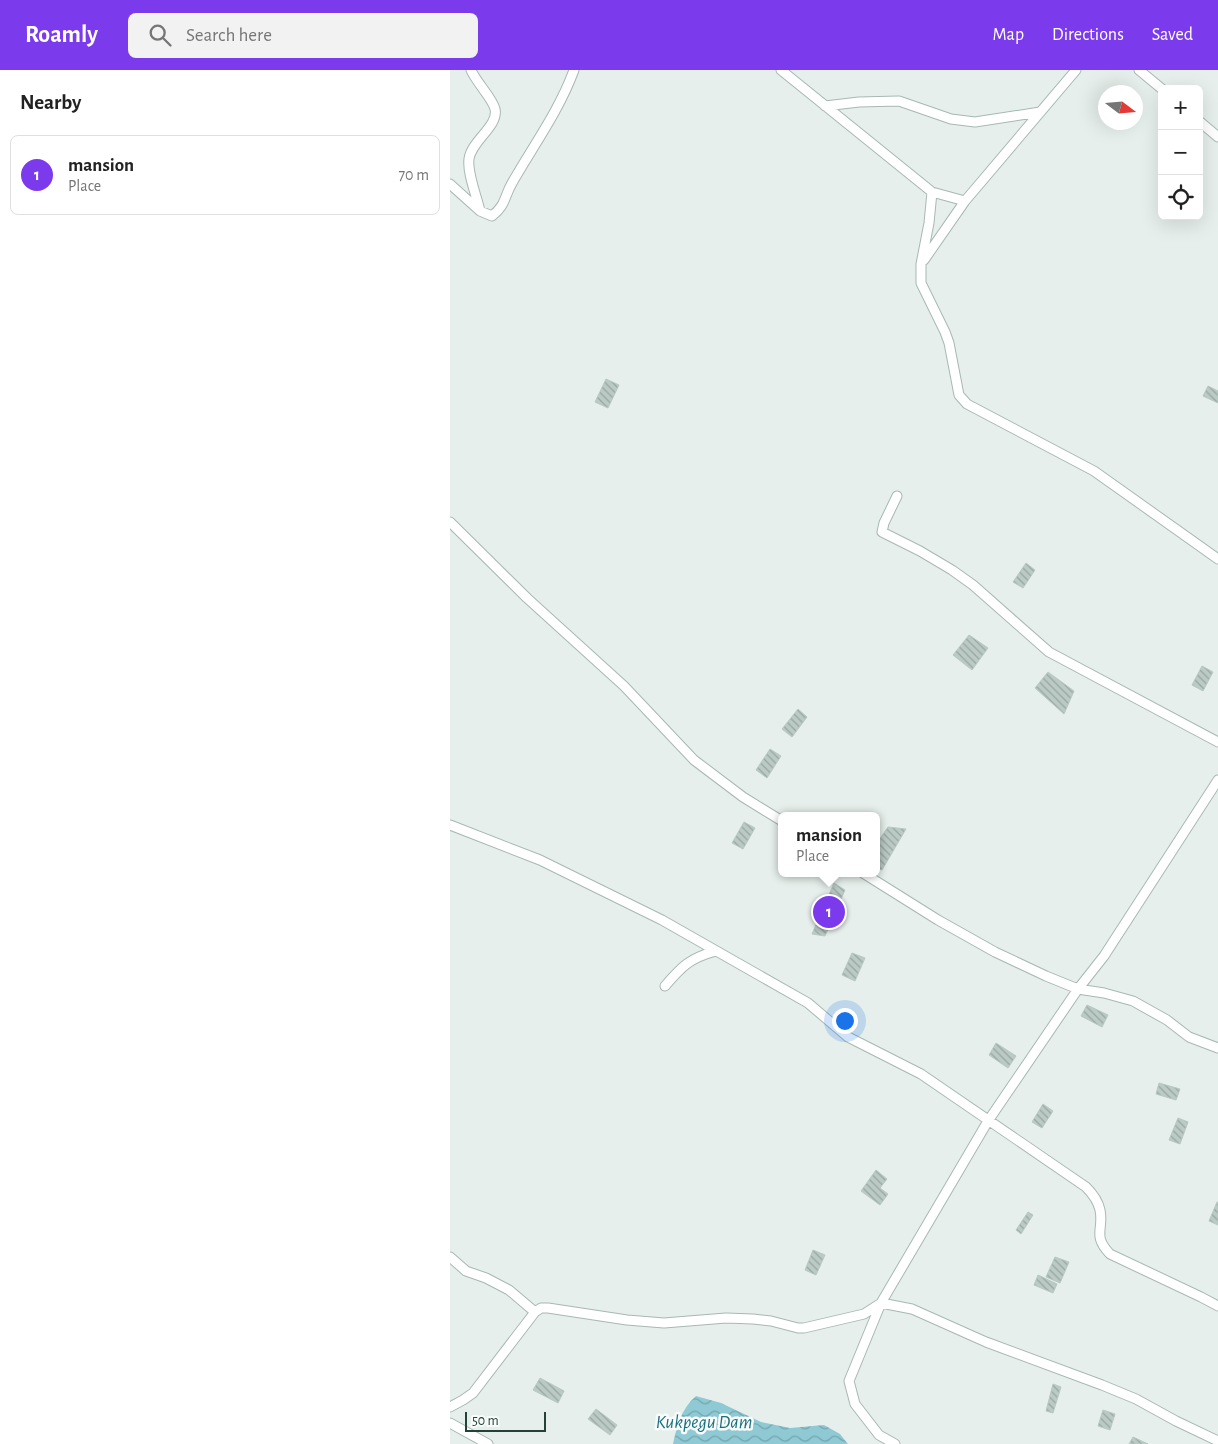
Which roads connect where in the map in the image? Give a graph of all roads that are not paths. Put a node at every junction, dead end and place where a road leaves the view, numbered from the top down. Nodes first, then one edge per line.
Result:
1 (471, 70) edge
2 (574, 70) edge
3 (781, 70) edge
4 (1076, 70) edge
5 (1139, 70) edge
6 (1158, 86) edge
7 (825, 106) junction
8 (1040, 112) junction
9 (1203, 124) edge
10 (1218, 137) edge
11 (450, 184) edge
12 (932, 192) junction
13 (965, 201) junction
14 (480, 211) junction
15 (921, 264) junction
16 (897, 496) dead end
17 (450, 522) edge
18 (1218, 559) edge
19 (1218, 742) edge
20 (1218, 780) edge
21 (778, 819) edge
22 (450, 825) edge
23 (869, 877) edge
24 (716, 951) junction
25 (665, 986) dead end
26 (1078, 989) junction
27 (1218, 1048) edge
28 (988, 1121) junction
29 (450, 1258) edge
30 (880, 1303) junction
31 (1218, 1306) edge
32 (535, 1312) junction
33 (450, 1407) edge
34 (450, 1423) edge
35 (1218, 1441) edge
36 (488, 1444) edge
37 (895, 1444) edge

1 - 14 street
2 - 14 street
3 - 7 street
4 - 8 street
5 - 6 street
7 - 8 street
7 - 12 street
8 - 13 street
9 - 10 street
11 - 14 street
12 - 13 street
12 - 15 street
13 - 15 street
15 - 18 street
16 - 19 street
17 - 21 street
20 - 26 street
22 - 24 street
23 - 26 street
24 - 25 street
24 - 28 street
26 - 27 street
26 - 28 street
28 - 30 street
28 - 31 street
29 - 32 street
30 - 32 street
30 - 35 street
30 - 37 street
32 - 33 street
34 - 36 street

